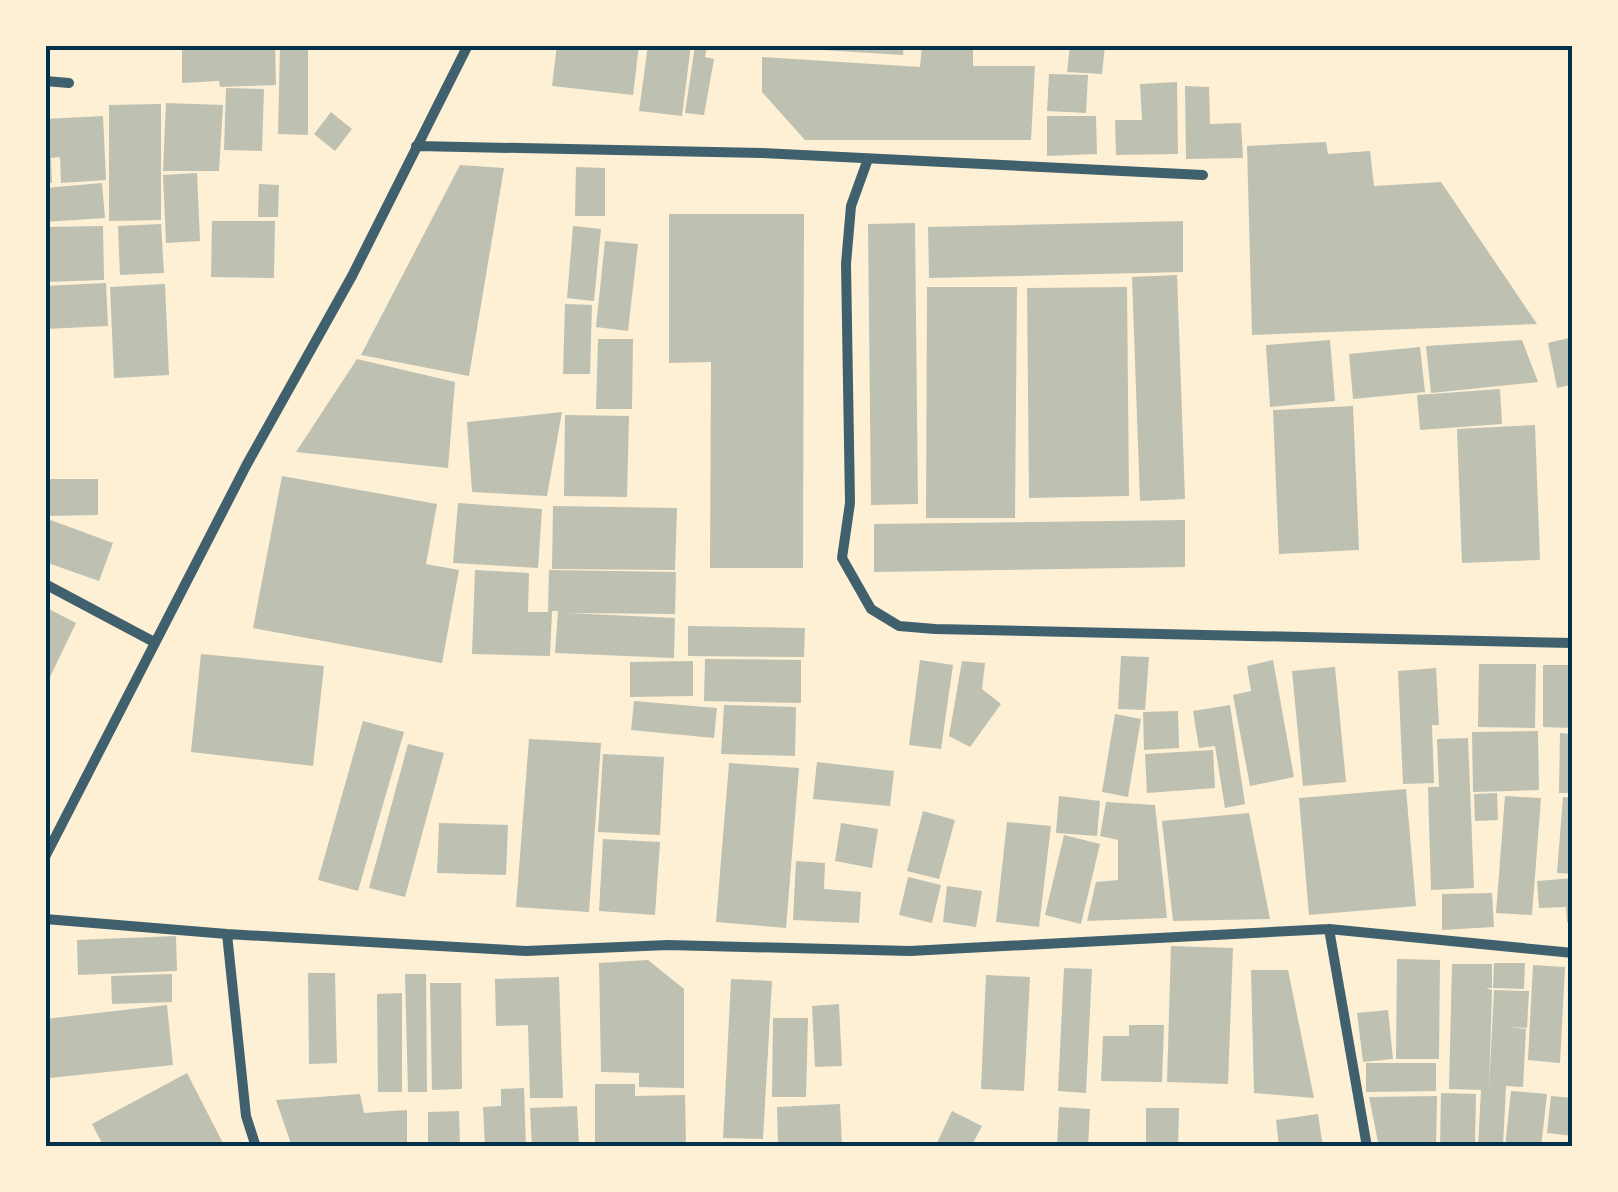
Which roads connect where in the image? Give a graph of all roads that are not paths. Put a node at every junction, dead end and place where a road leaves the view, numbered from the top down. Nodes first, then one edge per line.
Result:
1 (468, 45) edge
2 (45, 81) edge
3 (69, 83) dead end
4 (416, 146) junction
5 (868, 158) junction
6 (1203, 175) dead end
7 (45, 584) edge
8 (154, 642) junction
9 (1573, 642) edge
10 (45, 857) edge
11 (45, 919) edge
12 (1328, 929) junction
13 (227, 934) junction
14 (1573, 953) edge
15 (256, 1147) edge
16 (1367, 1147) edge

1 - 4 street
2 - 3 street
4 - 5 street
4 - 8 street
5 - 6 street
5 - 9 street
7 - 8 street
8 - 10 street
11 - 13 street
12 - 13 street
12 - 14 street
12 - 16 street
13 - 15 street

